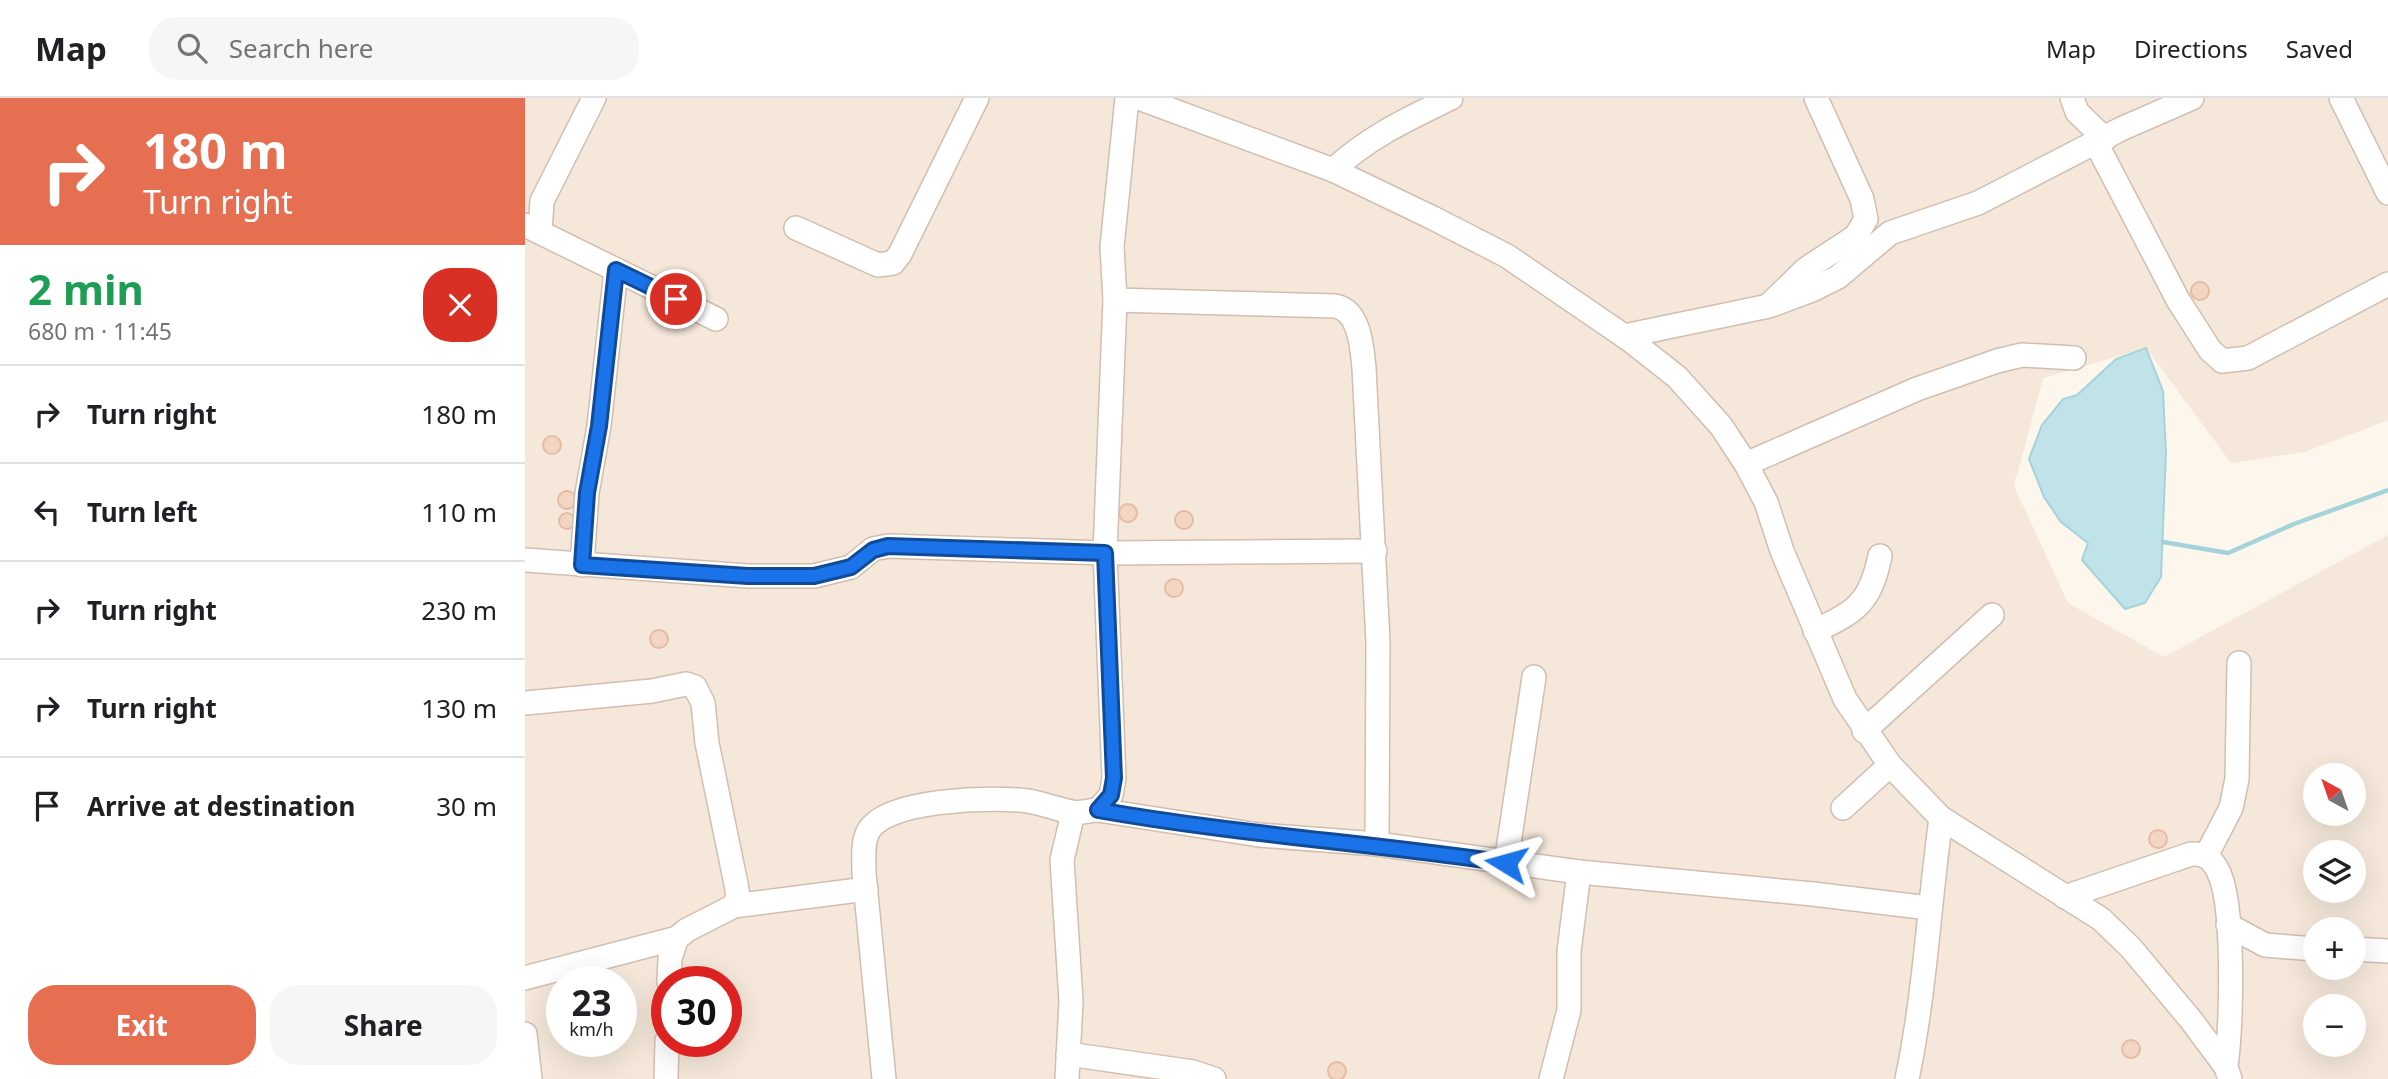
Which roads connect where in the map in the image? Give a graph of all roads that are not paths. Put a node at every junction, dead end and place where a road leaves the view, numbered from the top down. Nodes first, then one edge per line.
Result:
1 (594, 98) edge
2 (977, 98) edge
3 (1126, 98) edge
4 (1139, 98) edge
5 (1451, 98) edge
6 (1816, 98) edge
7 (2072, 98) edge
8 (2192, 98) edge
9 (2341, 98) edge
10 (1165, 104) edge
11 (2101, 141) junction
12 (1333, 170) junction
13 (2388, 193) edge
14 (796, 228) dead end
15 (533, 229) edge
16 (616, 270) junction
17 (2388, 284) edge
18 (1115, 300) junction
19 (1769, 306) junction
20 (716, 319) dead end
21 (1624, 336) junction
22 (2074, 358) dead end
23 (1746, 464) junction
24 (1375, 551) junction
25 (1105, 553) junction
26 (1880, 556) dead end
27 (525, 560) edge
28 (582, 565) junction
29 (1991, 615) dead end
30 (1815, 631) junction
31 (2239, 663) dead end
32 (1534, 677) dead end
33 (525, 703) edge
34 (1864, 731) junction
35 (1890, 765) junction
36 (1843, 808) dead end
37 (1098, 810) junction
38 (1073, 813) junction
39 (1941, 818) junction
40 (1377, 844) junction
41 (2206, 856) junction
42 (1506, 863) junction
43 (1579, 872) junction
44 (866, 889) junction
45 (2065, 897) junction
46 (734, 906) junction
47 (1929, 908) junction
48 (2228, 925) junction
49 (677, 938) junction
50 (2303, 948) edge
51 (2366, 950) edge
52 (2388, 951) edge
53 (670, 966) edge
54 (525, 978) edge
55 (525, 1034) edge
56 (1068, 1054) junction
57 (667, 1057) edge
58 (2228, 1073) edge
59 (530, 1079) edge
60 (666, 1079) edge
61 (884, 1079) edge
62 (1067, 1079) edge
63 (1214, 1079) edge
64 (1551, 1079) edge
65 (1906, 1079) edge

1 - 15 street
2 - 14 street
3 - 18 street
4 - 10 street
5 - 12 street
6 - 19 street
7 - 11 street
8 - 11 street
9 - 13 street
10 - 12 street
11 - 17 street
11 - 19 street
12 - 21 street
15 - 16 street
16 - 20 street
16 - 28 street
18 - 24 street
18 - 25 street
19 - 21 street
21 - 23 street
22 - 23 street
23 - 30 street
24 - 25 street
24 - 40 street
25 - 28 street
25 - 37 street
26 - 30 street
27 - 28 street
29 - 34 street
30 - 34 street
31 - 41 street
32 - 42 street
33 - 46 street
34 - 35 street
35 - 36 street
35 - 39 street
37 - 38 street
37 - 40 street
38 - 44 street
38 - 56 street
39 - 45 street
39 - 47 street
40 - 42 street
41 - 45 street
41 - 48 street
42 - 43 street
43 - 47 street
43 - 64 street
44 - 46 street
44 - 61 street
45 - 58 street
46 - 49 street
47 - 65 street
48 - 50 street
48 - 58 street
49 - 53 street
49 - 54 street
51 - 52 street
55 - 59 street
56 - 62 street
56 - 63 street
57 - 60 street

